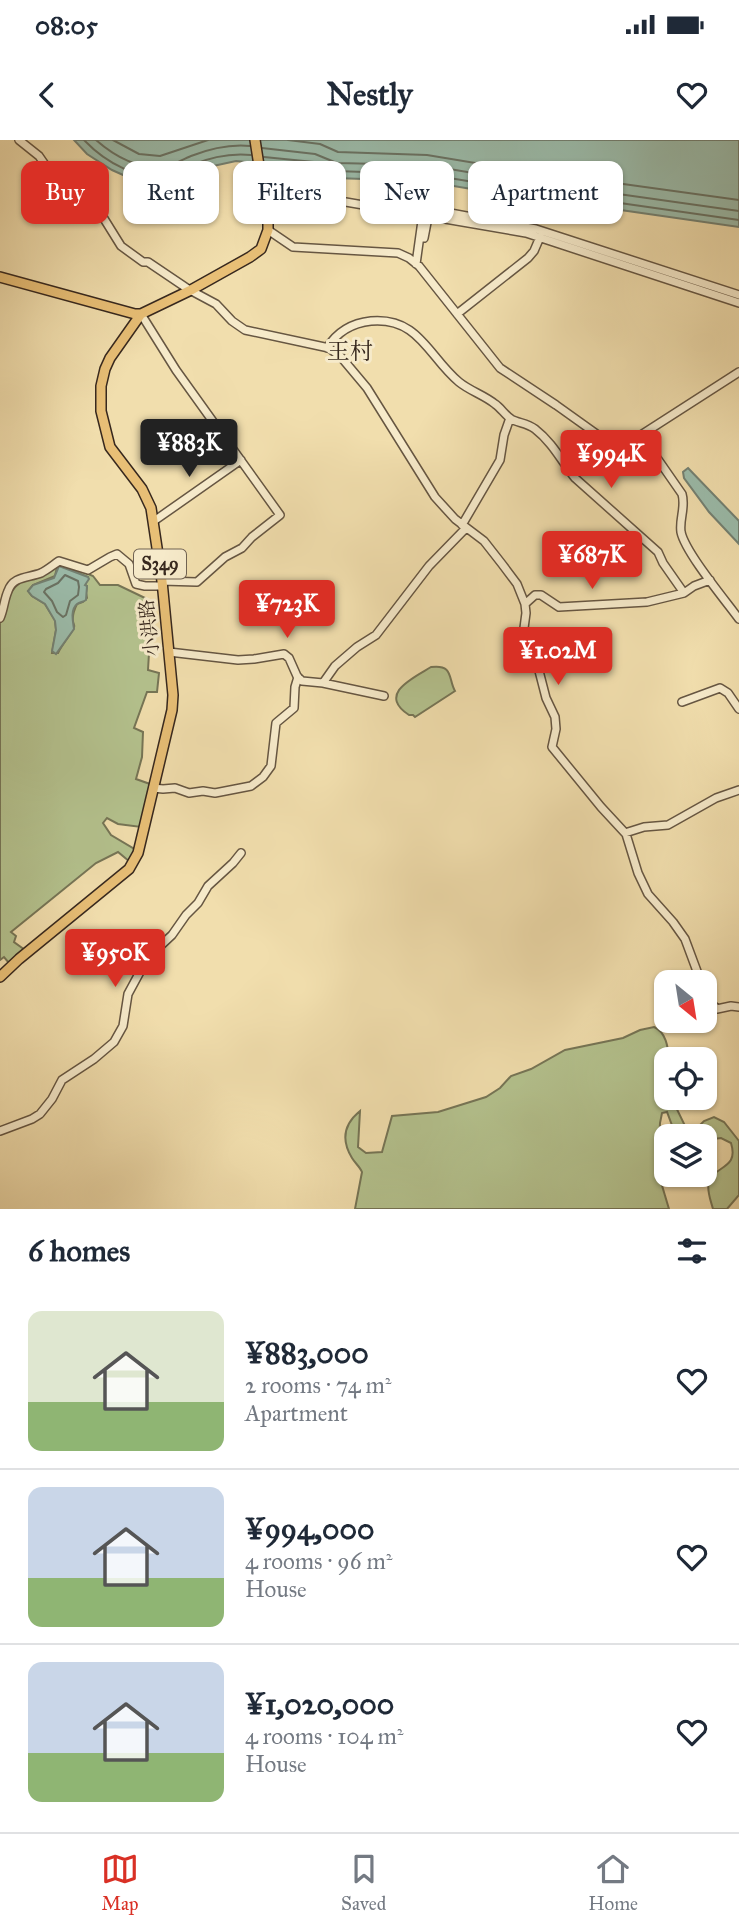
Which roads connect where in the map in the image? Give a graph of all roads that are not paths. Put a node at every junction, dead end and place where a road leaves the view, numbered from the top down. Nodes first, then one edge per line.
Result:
1 (19, 140) edge
2 (255, 140) edge
3 (258, 161) edge
4 (454, 216) edge
5 (454, 218) edge
6 (267, 224) edge
7 (421, 224) edge
8 (427, 224) edge
9 (268, 230) junction
10 (540, 237) junction
11 (415, 263) junction
12 (0, 277) edge
13 (191, 290) junction
14 (739, 295) edge
15 (739, 303) edge
16 (141, 314) junction
17 (457, 314) junction
18 (327, 348) junction
19 (739, 372) edge
20 (510, 418) junction
21 (641, 435) junction
22 (241, 460) junction
23 (154, 521) junction
24 (464, 526) junction
25 (710, 580) junction
26 (162, 584) junction
27 (684, 593) junction
28 (524, 604) junction
29 (0, 618) edge
30 (739, 619) edge
31 (169, 652) junction
32 (298, 677) junction
33 (323, 683) junction
34 (384, 696) dead end
35 (682, 702) dead end
36 (739, 709) edge
37 (153, 788) junction
38 (739, 790) edge
39 (625, 833) junction
40 (241, 853) dead end
41 (696, 970) edge
42 (0, 977) edge
43 (739, 1007) edge
44 (718, 1010) edge
45 (0, 1130) edge

1 - 13 street
2 - 3 main road
4 - 14 street
5 - 10 street
6 - 9 main road
7 - 11 street
8 - 11 street
9 - 11 street
9 - 13 main road, 小洪路 / S349
10 - 15 street
10 - 17 street
11 - 17 street
12 - 16 main road
13 - 16 main road, 小洪路 / S349
13 - 18 street
16 - 22 street
16 - 23 main road, 小洪路 / S349
17 - 21 street
18 - 20 street
18 - 24 street
19 - 21 street
20 - 24 street
20 - 27 street
21 - 25 street
22 - 23 street
22 - 26 street
23 - 26 main road, 小洪路 / S349
24 - 28 street
24 - 33 street
25 - 27 street
25 - 30 street
26 - 29 street
26 - 31 main road, 小洪路 / S349
27 - 28 street
28 - 39 street
31 - 32 street
31 - 37 main road, 小洪路 / S349
32 - 33 street
32 - 37 street
33 - 34 street
35 - 36 street
37 - 42 main road, 小洪路 / S349
38 - 39 street
39 - 41 street
40 - 45 street
43 - 44 street

